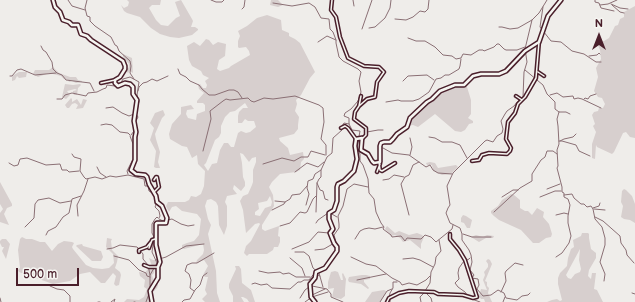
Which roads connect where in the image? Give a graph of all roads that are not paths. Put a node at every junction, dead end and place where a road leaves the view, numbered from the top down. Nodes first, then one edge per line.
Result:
1 (53, 0) edge
2 (332, 0) edge
3 (561, 0) edge
4 (539, 42) junction
5 (538, 72) junction
6 (544, 76) dead end
7 (115, 80) junction
8 (101, 83) dead end
9 (362, 96) dead end
10 (516, 96) dead end
11 (521, 99) junction
12 (359, 106) junction
13 (342, 127) dead end
14 (359, 138) junction
15 (472, 161) dead end
16 (380, 163) junction
17 (395, 163) dead end
18 (377, 172) dead end
19 (154, 180) dead end
20 (154, 192) junction
21 (450, 234) dead end
22 (156, 239) junction
23 (151, 242) junction
24 (149, 248) dead end
25 (139, 252) dead end
26 (144, 265) dead end
27 (158, 267) junction
28 (152, 301) edge
29 (315, 302) edge
30 (386, 302) edge

1 - 7 street
2 - 12 street
3 - 4 street
4 - 5 street
4 - 16 street
5 - 6 street
5 - 11 street
7 - 8 street
7 - 20 street
9 - 12 street
10 - 11 street
11 - 15 street
12 - 14 street
13 - 14 street
14 - 16 street
14 - 29 street
16 - 17 street
16 - 18 street
19 - 20 street
20 - 22 street
21 - 30 street
22 - 23 street
22 - 27 street
23 - 24 street
23 - 25 street
26 - 27 street
27 - 28 street

